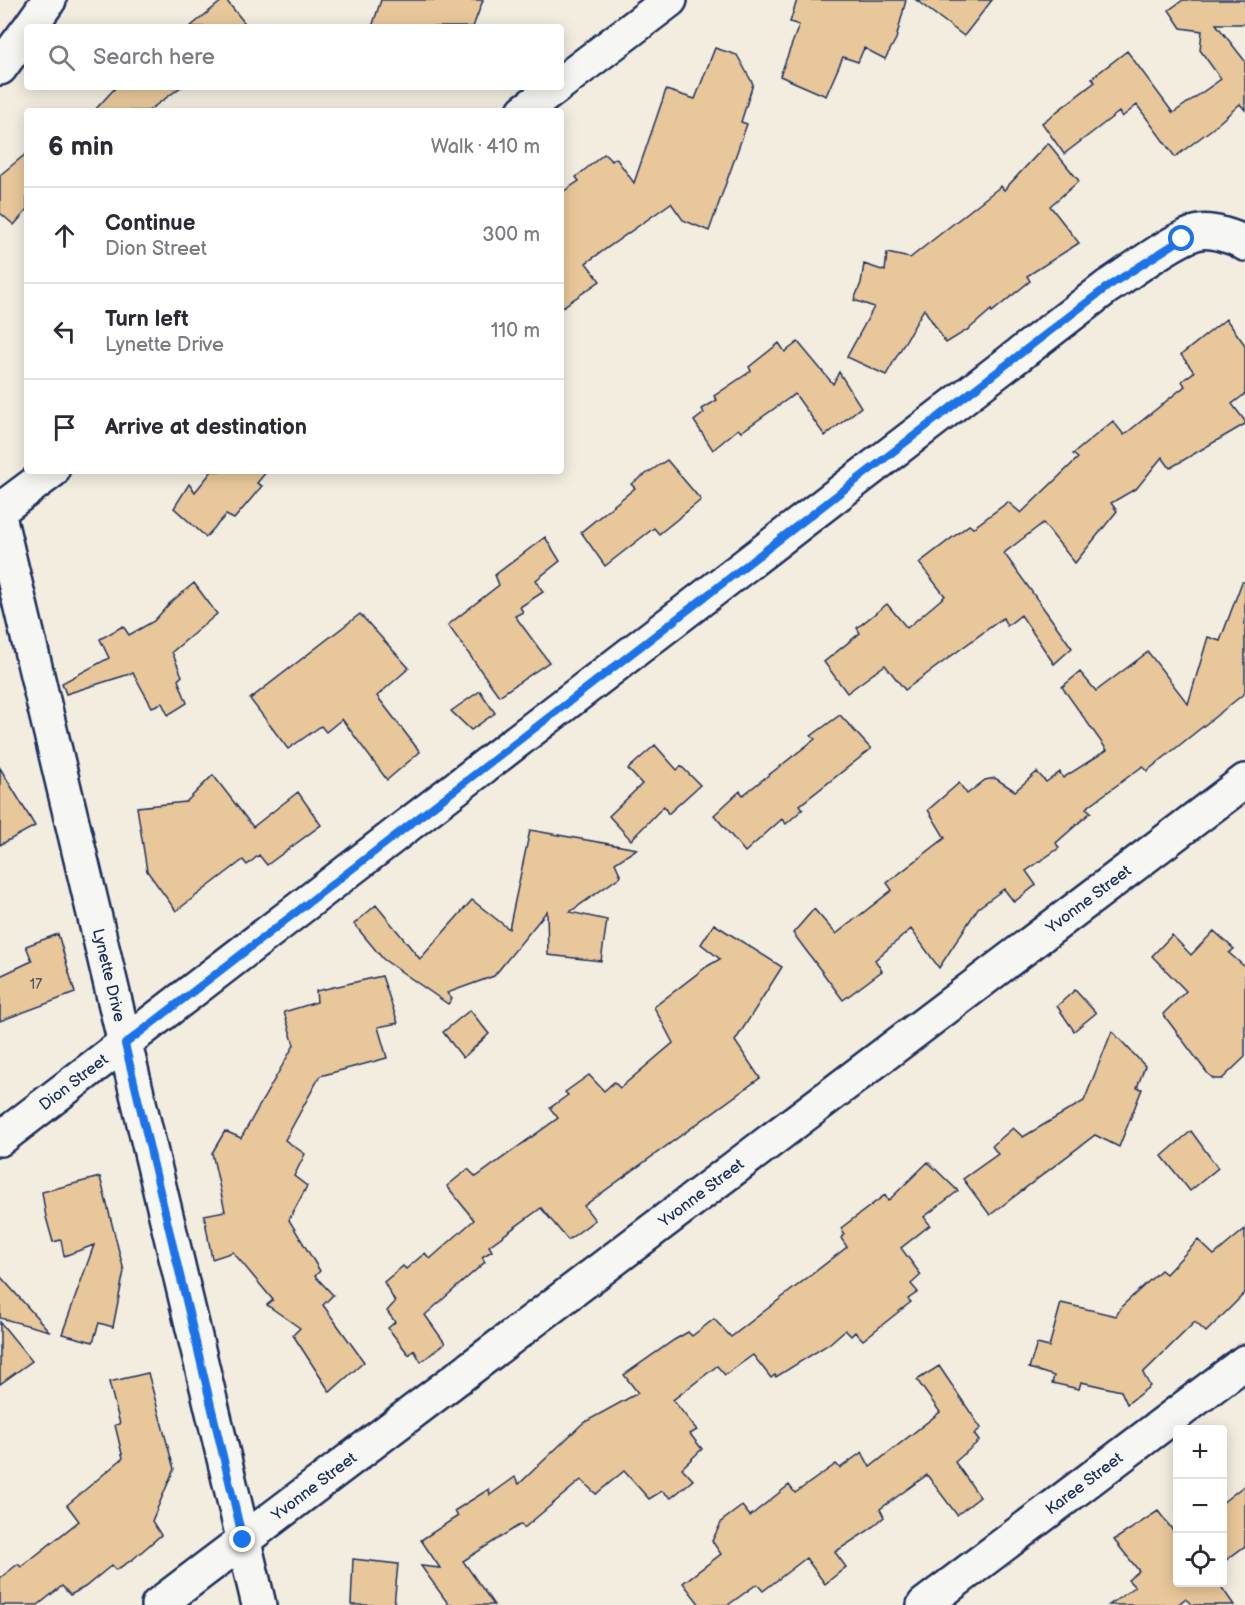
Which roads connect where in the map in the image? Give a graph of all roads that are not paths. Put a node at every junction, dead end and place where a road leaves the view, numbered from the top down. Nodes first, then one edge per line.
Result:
1 (49, 0) edge
2 (670, 0) edge
3 (32, 24) edge
4 (24, 35) edge
5 (0, 68) edge
6 (564, 81) edge
7 (552, 90) edge
8 (528, 108) edge
9 (1245, 244) edge
10 (48, 474) edge
11 (0, 510) edge
12 (0, 520) edge
13 (1245, 781) edge
14 (125, 1044) junction
15 (0, 1139) edge
16 (1245, 1362) edge
17 (243, 1540) junction
18 (158, 1605) edge
19 (259, 1605) edge
20 (924, 1605) edge

1 - 3 street
2 - 6 street
4 - 5 street
7 - 8 street
9 - 14 street, Dion Street
10 - 11 street
12 - 14 street, Lynette Drive
13 - 17 street, Yvonne Street
14 - 15 street, Dion Street
14 - 17 street, Lynette Drive
16 - 20 street, Karee Street
17 - 18 street, Yvonne Street
17 - 19 street, Lynette Drive

